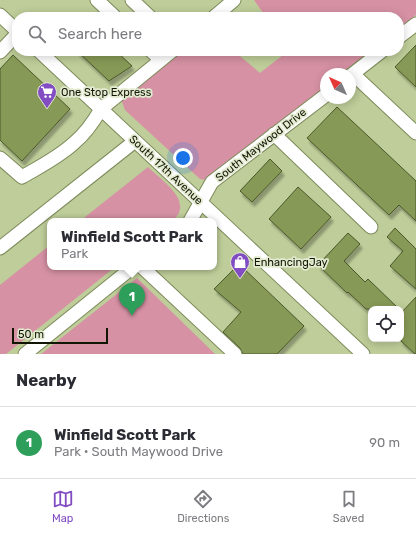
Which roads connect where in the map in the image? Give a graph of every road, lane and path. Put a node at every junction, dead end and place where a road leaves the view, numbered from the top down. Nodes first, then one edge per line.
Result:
1 (98, 0) edge
2 (132, 0) edge
3 (234, 0) edge
4 (110, 12) edge
5 (145, 12) edge
6 (220, 12) edge
7 (0, 15) edge
8 (416, 24) edge
9 (12, 26) edge
10 (404, 33) edge
11 (12, 39) edge
12 (0, 52) edge
13 (44, 56) edge
14 (157, 56) edge
15 (166, 56) edge
16 (376, 56) edge
17 (161, 60) junction
18 (356, 72) edge
19 (356, 79) edge
20 (320, 100) edge
21 (101, 109) junction
22 (416, 133) edge
23 (274, 134) junction
24 (135, 141) junction
25 (0, 158) edge
26 (201, 202) junction
27 (192, 218) edge
28 (371, 227) dead end
29 (0, 248) edge
30 (128, 270) edge
31 (145, 270) edge
32 (25, 354) edge
33 (234, 354) edge
34 (363, 354) edge

1 - 4 street
2 - 5 street
3 - 6 street
7 - 9 street
8 - 10 street
11 - 12 street
13 - 21 street, South 17th Avenue
14 - 17 street
15 - 17 street
16 - 18 street
17 - 21 street
19 - 22 street
20 - 23 street, South Maywood Drive
21 - 24 street, South 17th Avenue
21 - 25 street
23 - 26 street, South Maywood Drive
23 - 28 street
24 - 26 street, South 17th Avenue
24 - 29 street
26 - 27 street, South Maywood Drive
26 - 34 street, South 17th Avenue
30 - 32 street
31 - 33 street

